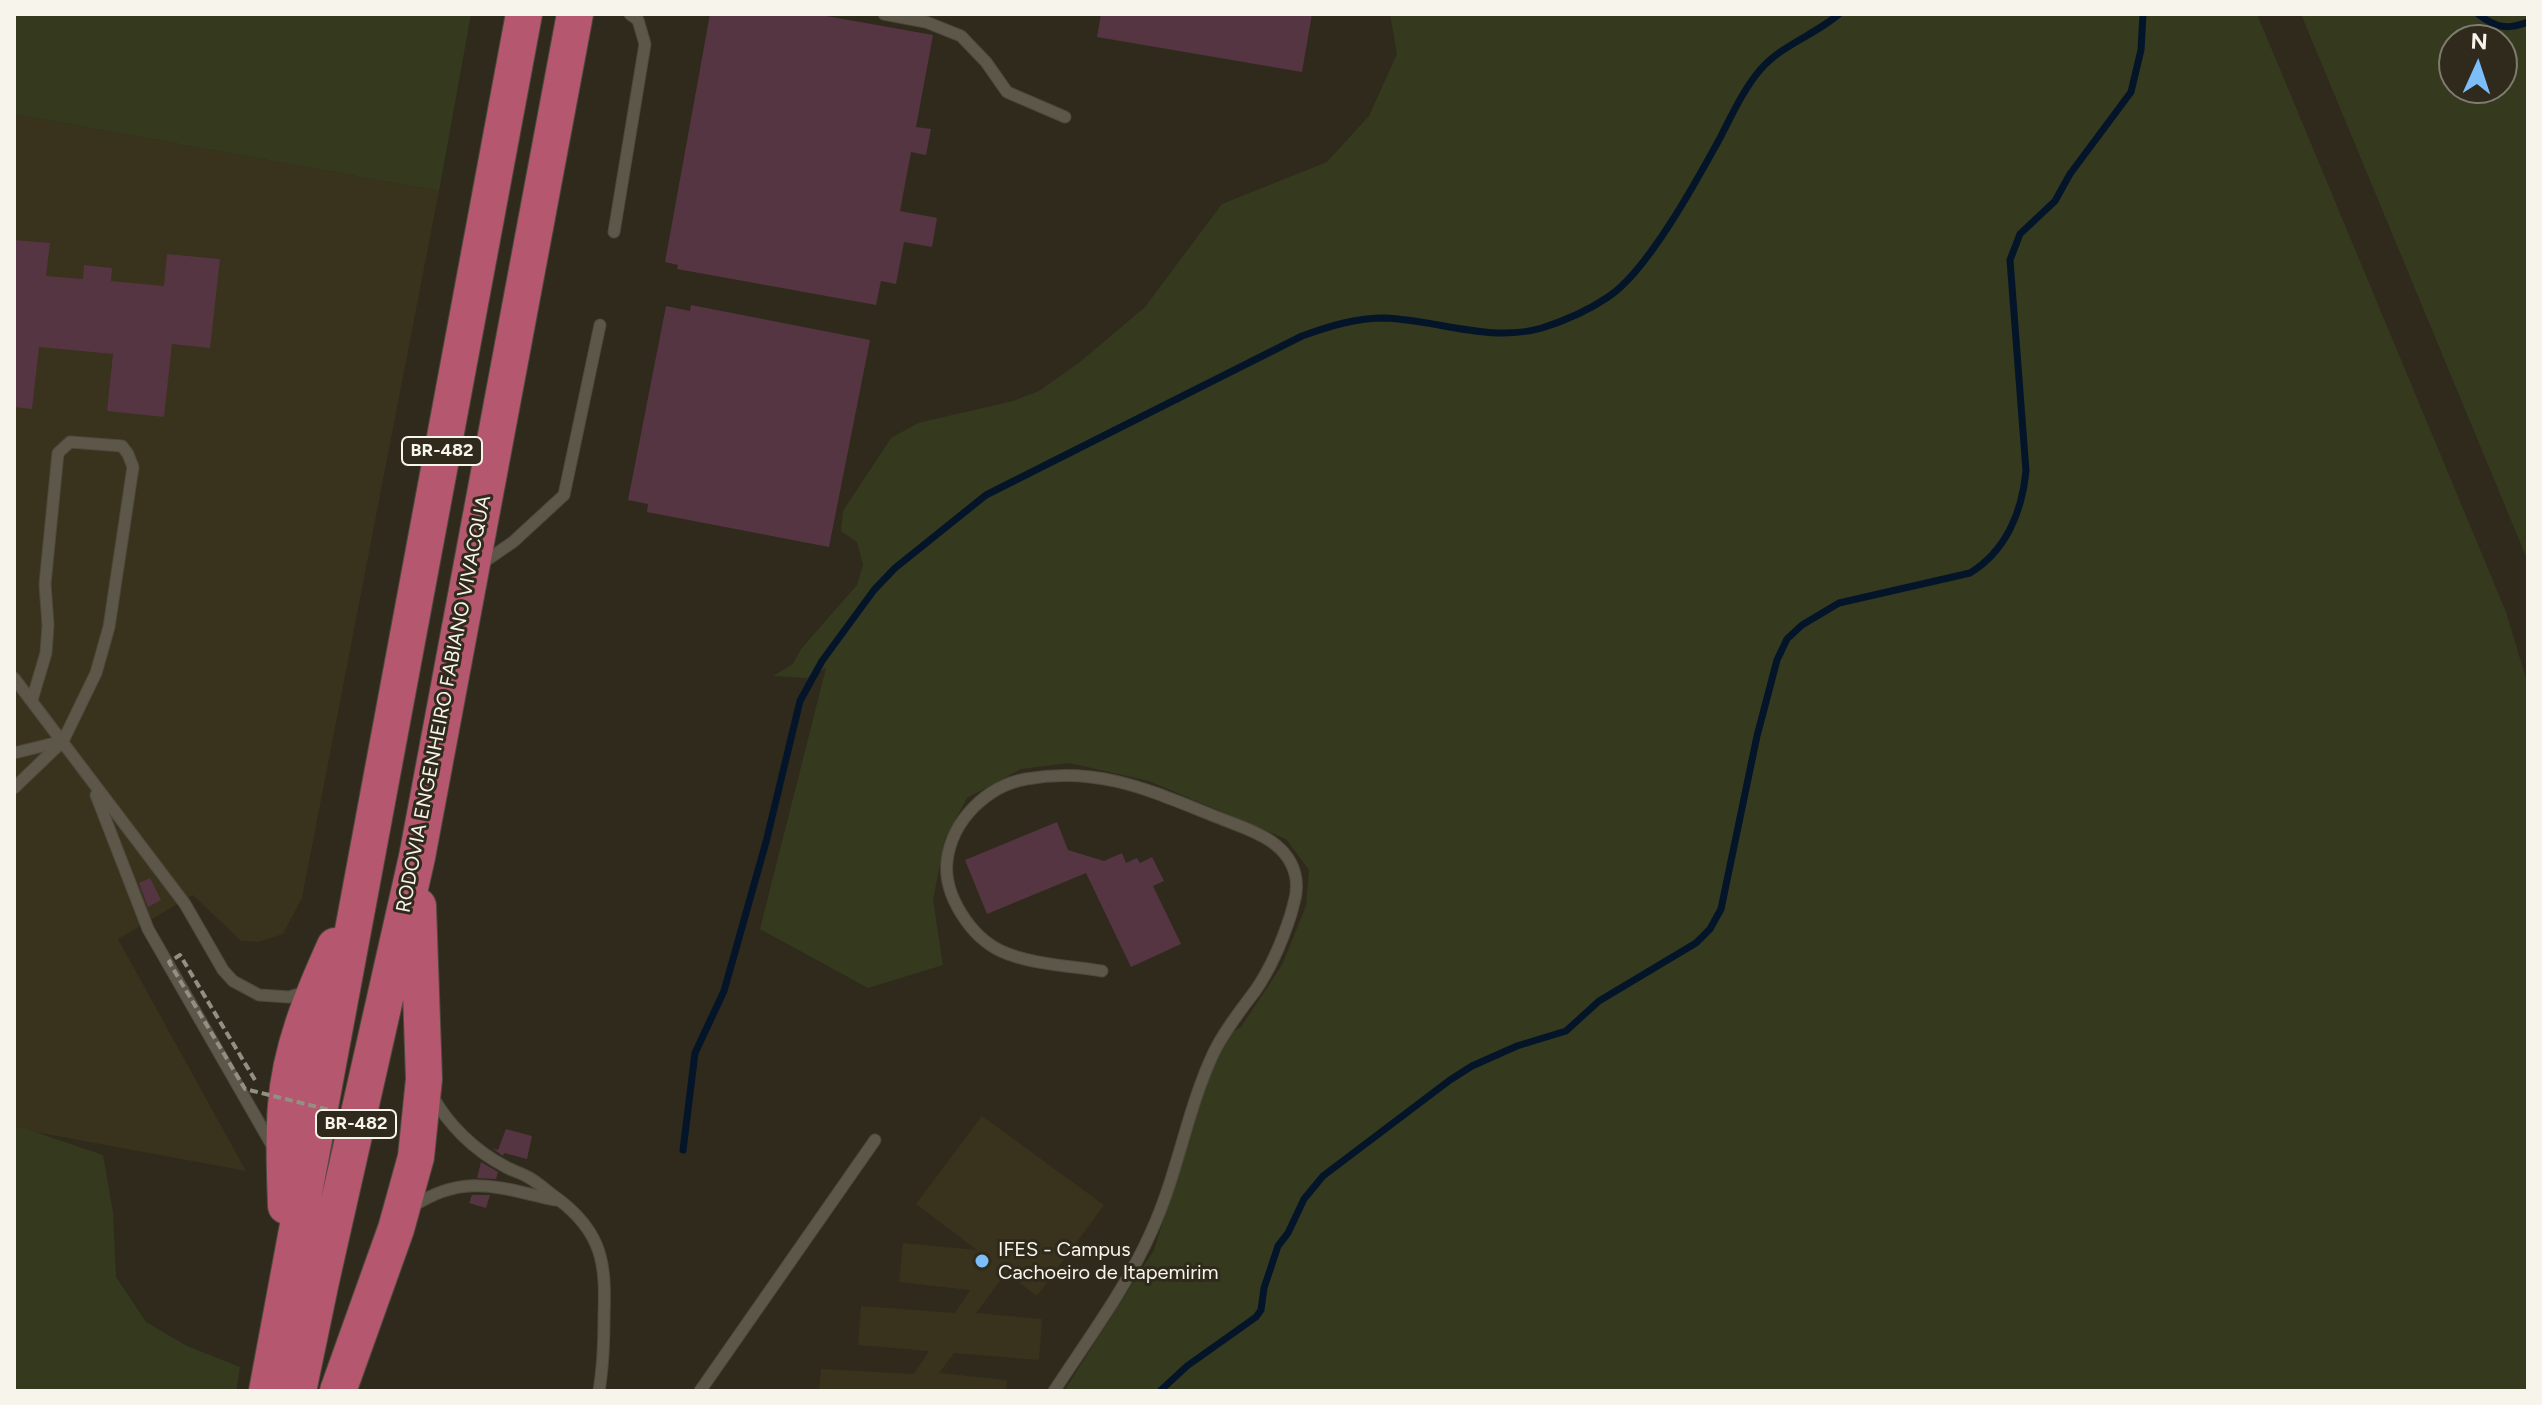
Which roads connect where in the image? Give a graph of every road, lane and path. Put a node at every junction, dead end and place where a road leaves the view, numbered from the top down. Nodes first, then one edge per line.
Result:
1 (524, 14) edge
2 (575, 14) edge
3 (630, 14) edge
4 (884, 14) edge
5 (1065, 117) dead end
6 (614, 232) dead end
7 (600, 325) dead end
8 (470, 571) junction
9 (14, 678) edge
10 (32, 700) junction
11 (63, 741) junction
12 (14, 753) edge
13 (92, 783) junction
14 (14, 788) edge
15 (417, 857) junction
16 (361, 887) junction
17 (169, 962) junction
18 (1102, 971) dead end
19 (317, 987) junction
20 (424, 1079) junction
21 (255, 1080) dead end
22 (366, 1119) dead end
23 (875, 1140) dead end
24 (285, 1169) junction
25 (560, 1201) junction
26 (400, 1217) junction
27 (287, 1280) junction
28 (267, 1391) edge
29 (298, 1391) edge
30 (338, 1391) edge
31 (599, 1391) edge
32 (700, 1391) edge
33 (1054, 1391) edge

1 - 16 highway, BR-482
2 - 8 highway, RODOVIA ENGENHEIRO FABIANO VIVACQUA / BR-482
3 - 6 lane
4 - 5 lane
7 - 8 lane
8 - 15 highway, RODOVIA ENGENHEIRO FABIANO VIVACQUA / BR-482
9 - 10 lane
10 - 11 lane
10 - 11 lane
11 - 12 lane
11 - 13 lane
11 - 14 lane
13 - 17 lane
13 - 19 lane
15 - 20 highway
15 - 29 highway, RODOVIA ENGENHEIRO FABIANO VIVACQUA / BR-482
16 - 19 highway
16 - 27 highway, BR-482
17 - 21 path, bridge
17 - 22 path, bridge
17 - 24 lane
18 - 33 lane
19 - 24 highway
20 - 25 lane
20 - 26 highway
23 - 32 lane
24 - 27 highway
25 - 26 lane
25 - 31 lane
26 - 30 highway
27 - 28 highway, BR-482

